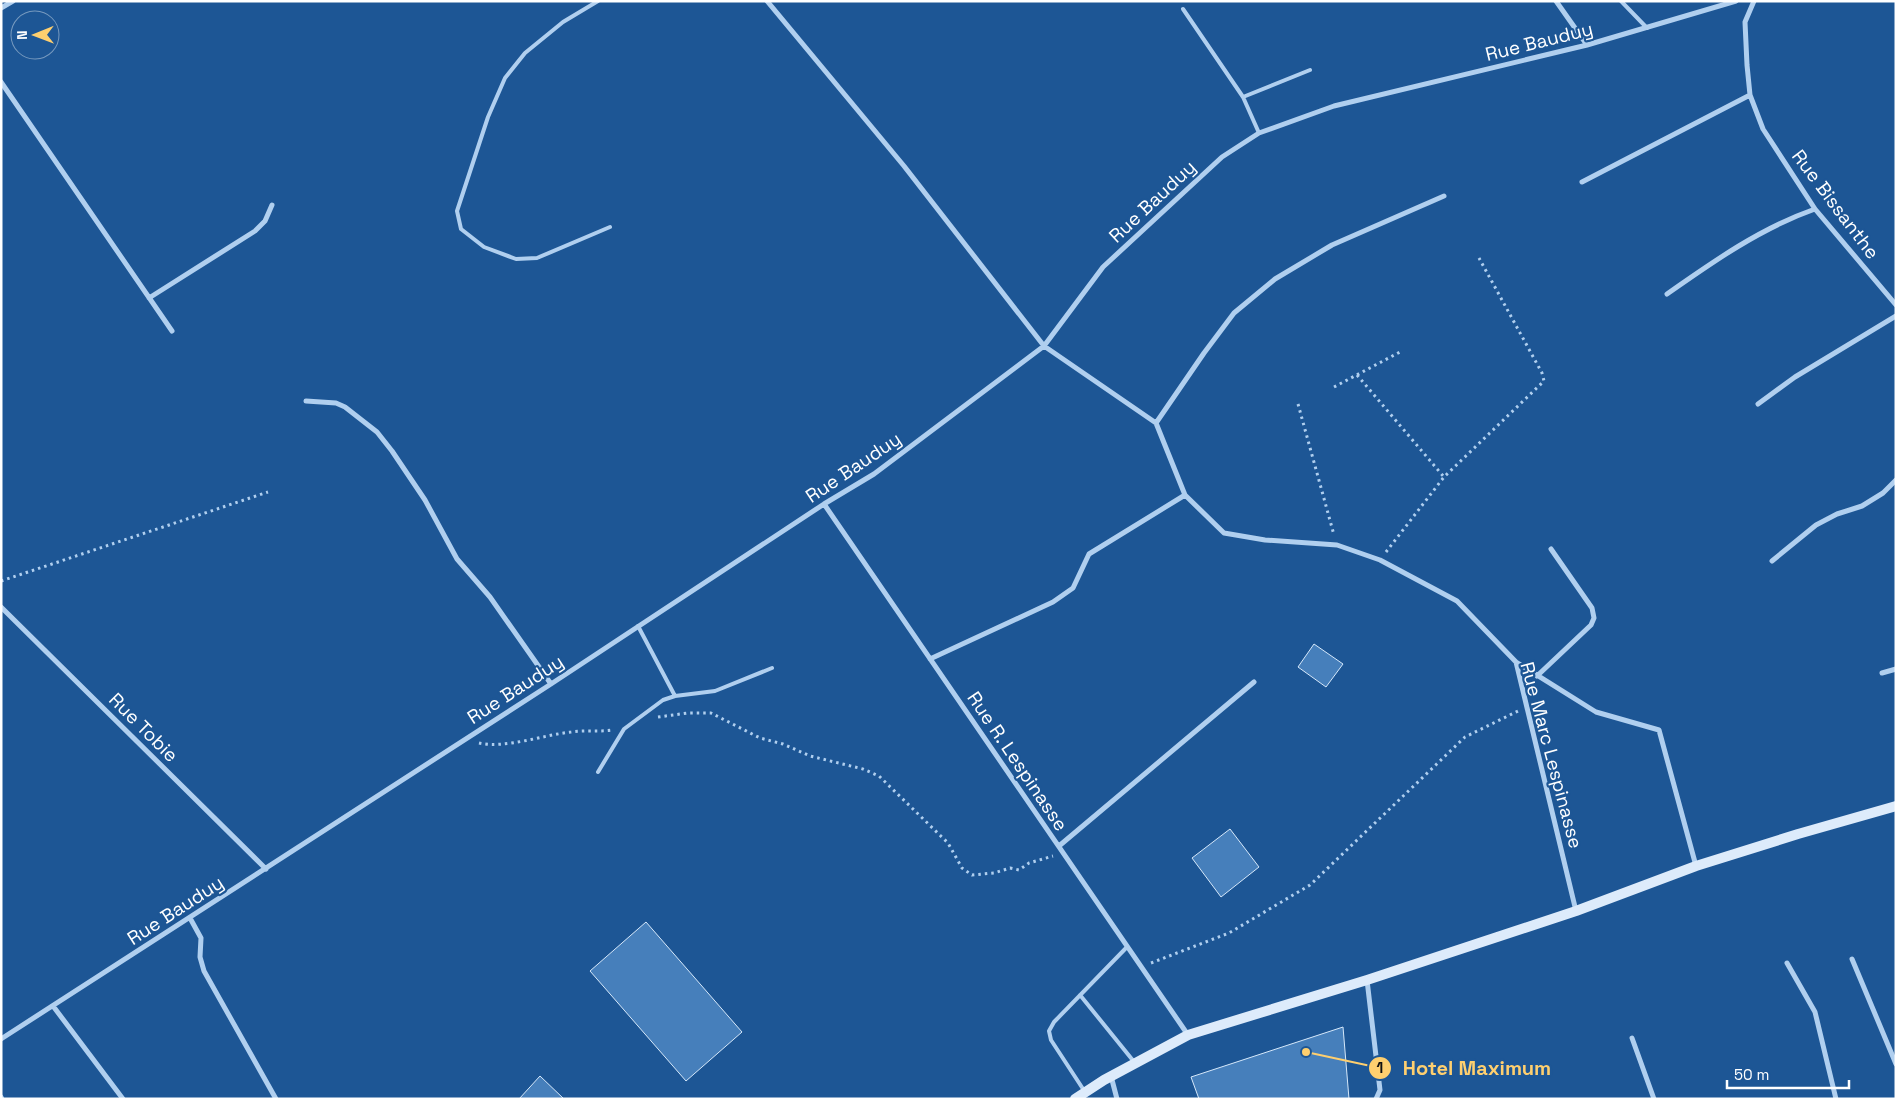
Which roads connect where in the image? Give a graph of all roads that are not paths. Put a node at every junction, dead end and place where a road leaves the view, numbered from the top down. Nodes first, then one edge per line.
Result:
1 (13, 1) edge
2 (598, 1) edge
3 (767, 1) edge
4 (1556, 1) edge
5 (1621, 1) edge
6 (1736, 1) edge
7 (1754, 1) edge
8 (1, 8) edge
9 (1183, 9) dead end
10 (1647, 28) junction
11 (1587, 45) junction
12 (1310, 70) dead end
13 (1, 82) edge
14 (1750, 95) junction
15 (1243, 97) junction
16 (1259, 133) junction
17 (1582, 182) dead end
18 (1444, 196) dead end
19 (272, 205) dead end
20 (1815, 208) junction
21 (610, 228) dead end
22 (1667, 294) dead end
23 (149, 298) junction
24 (1896, 305) edge
25 (1896, 316) edge
26 (172, 331) dead end
27 (1044, 346) junction
28 (306, 402) dead end
29 (1758, 404) dead end
30 (1156, 423) junction
31 (1896, 480) edge
32 (1186, 496) junction
33 (824, 504) junction
34 (1551, 550) dead end
35 (1772, 561) dead end
36 (1, 607) edge
37 (638, 626) junction
38 (930, 659) junction
39 (1516, 662) junction
40 (772, 668) dead end
41 (1896, 669) edge
42 (1882, 673) dead end
43 (1537, 676) junction
44 (1254, 682) dead end
45 (551, 684) junction
46 (675, 696) junction
47 (598, 772) dead end
48 (1896, 806) edge
49 (1058, 846) junction
50 (1696, 866) junction
51 (266, 870) junction
52 (1576, 911) junction
53 (190, 918) junction
54 (1127, 946) junction
55 (1852, 959) dead end
56 (1787, 963) dead end
57 (1367, 980) junction
58 (1080, 995) junction
59 (53, 1006) junction
60 (1188, 1036) junction
61 (1632, 1038) dead end
62 (1, 1039) edge
63 (1135, 1064) junction
64 (1896, 1064) edge
65 (1111, 1076) junction
66 (1085, 1092) junction
67 (123, 1099) edge
68 (276, 1099) edge
69 (1075, 1099) edge
70 (1117, 1099) edge
71 (1376, 1099) edge
72 (1654, 1099) edge
73 (1836, 1099) edge

1 - 8 street
2 - 21 lane
3 - 27 street
4 - 11 street
5 - 10 lane
6 - 10 street, Rue Bauduy
7 - 14 street, Rue Bissanthe
9 - 15 lane
10 - 11 street, Rue Bauduy
11 - 16 street, Rue Bauduy
12 - 15 lane
13 - 23 street
14 - 17 street
14 - 20 street, Rue Bissanthe
15 - 16 lane
16 - 27 street, Rue Bauduy
18 - 30 street
19 - 23 street
20 - 22 street
20 - 24 street, Rue Bissanthe
23 - 26 street
25 - 29 street
27 - 30 street
27 - 33 street, Rue Bauduy
28 - 45 street
30 - 32 street, Rue Marc Lespinasse
31 - 35 street
32 - 38 street
32 - 39 street, Rue Marc Lespinasse
33 - 37 street, Rue Bauduy
33 - 38 street, Rue R. Lespinasse
34 - 43 street
36 - 51 street, Rue Tobie
37 - 45 street, Rue Bauduy
37 - 46 lane
38 - 49 street, Rue R. Lespinasse
39 - 43 street
39 - 52 street, Rue Marc Lespinasse
40 - 46 lane
41 - 42 street
43 - 50 street
44 - 49 street
45 - 51 street, Rue Bauduy
46 - 47 lane
48 - 50 main road
49 - 54 street, Rue R. Lespinasse
50 - 52 main road
51 - 53 street, Rue Bauduy
52 - 57 main road
53 - 59 street, Rue Bauduy
53 - 68 street
54 - 58 lane
54 - 60 street, Rue R. Lespinasse
55 - 64 street
56 - 73 street
57 - 60 main road
57 - 71 street
58 - 63 lane
58 - 66 lane
59 - 62 street, Rue Bauduy
59 - 67 street
60 - 63 main road
61 - 72 street
63 - 65 main road
65 - 66 main road
65 - 70 street
66 - 69 main road

